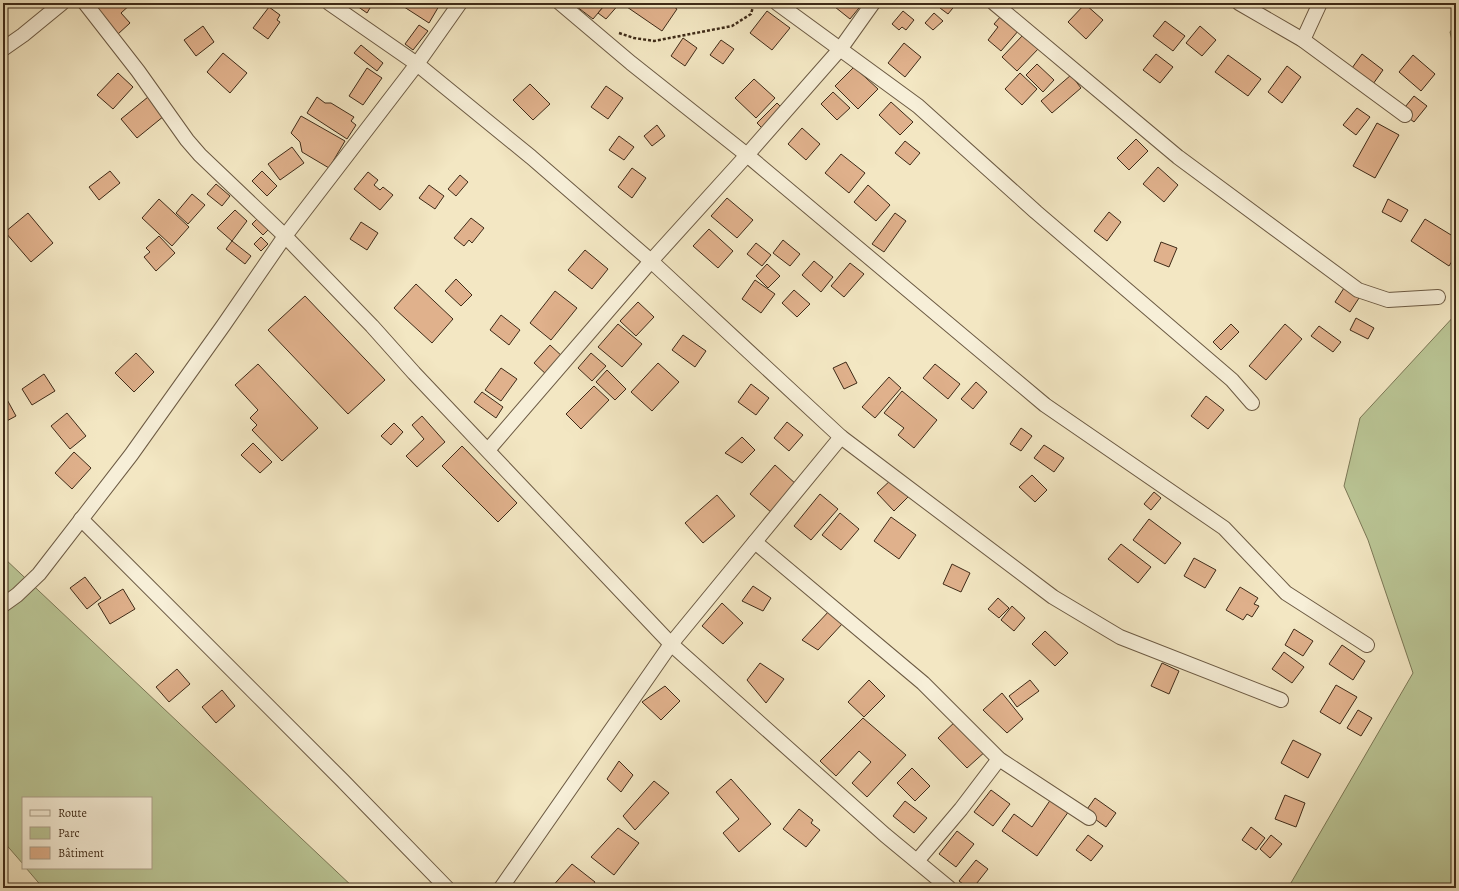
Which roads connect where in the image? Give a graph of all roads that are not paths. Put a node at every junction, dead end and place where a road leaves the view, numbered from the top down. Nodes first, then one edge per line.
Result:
1 (62, 3) edge
2 (85, 3) edge
3 (329, 3) edge
4 (460, 3) edge
5 (560, 3) edge
6 (778, 3) edge
7 (873, 3) edge
8 (994, 3) edge
9 (1239, 3) edge
10 (1320, 3) edge
11 (1303, 40) junction
12 (841, 48) junction
13 (3, 49) edge
14 (417, 64) junction
15 (1405, 115) dead end
16 (748, 155) junction
17 (285, 236) junction
18 (651, 261) junction
19 (1438, 297) dead end
20 (1252, 403) dead end
21 (841, 437) junction
22 (488, 450) junction
23 (81, 519) junction
24 (755, 542) junction
25 (3, 605) edge
26 (671, 644) junction
27 (1367, 645) dead end
28 (1282, 700) dead end
29 (999, 759) junction
30 (1089, 818) dead end
31 (917, 861) junction
32 (447, 888) edge
33 (501, 888) edge
34 (949, 888) edge

1 - 13 street
2 - 17 street
3 - 14 street
4 - 14 street
5 - 16 street
6 - 12 street
7 - 12 street
8 - 19 street
9 - 11 street
10 - 11 street
11 - 15 street
12 - 16 street
12 - 20 street
14 - 17 street
14 - 18 street
16 - 18 street
16 - 27 street
17 - 22 street
17 - 23 street
18 - 21 street
18 - 22 street
21 - 24 street
21 - 28 street
22 - 26 street
23 - 25 street
23 - 32 street
24 - 26 street
24 - 29 street
26 - 31 street
26 - 33 street
29 - 30 street
29 - 31 street
31 - 34 street

